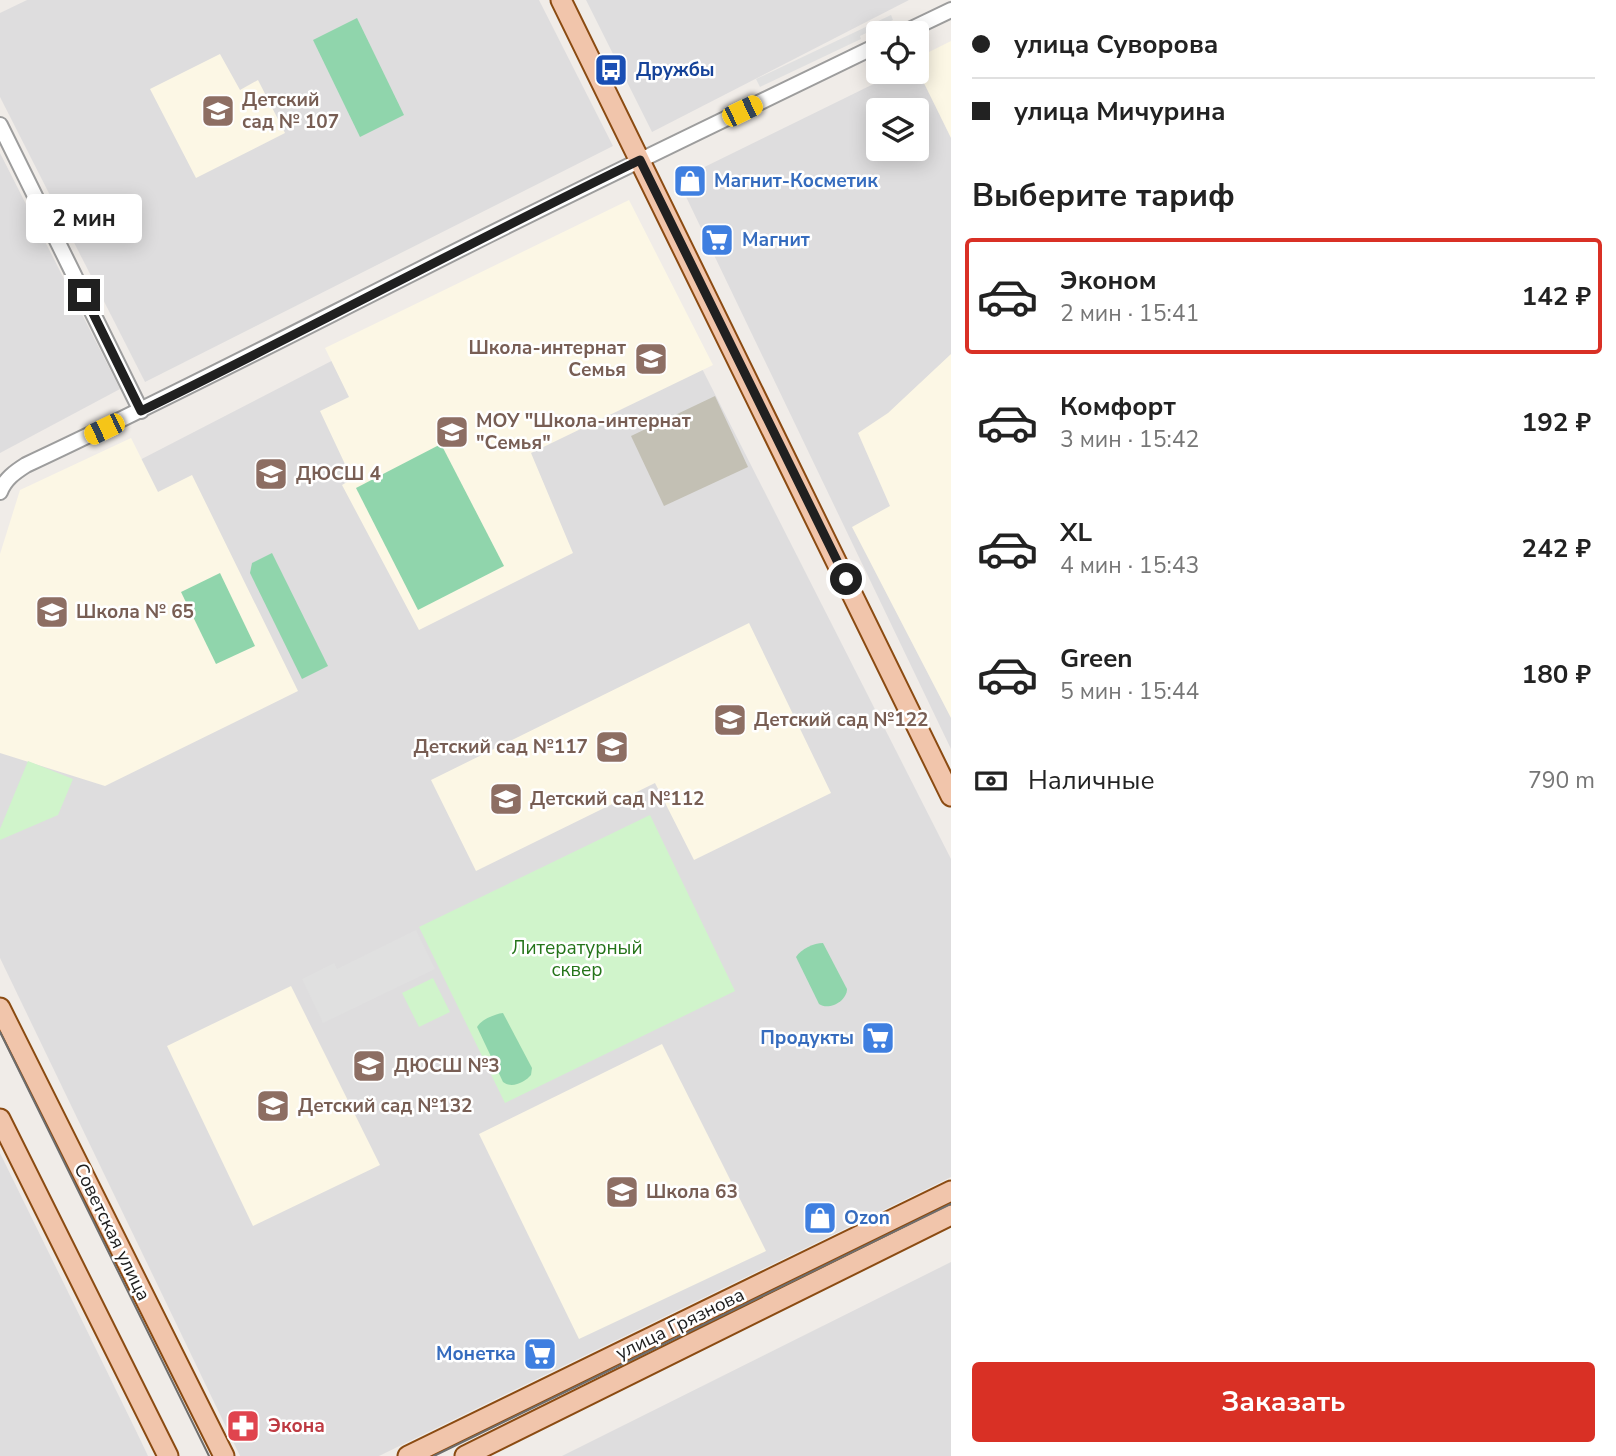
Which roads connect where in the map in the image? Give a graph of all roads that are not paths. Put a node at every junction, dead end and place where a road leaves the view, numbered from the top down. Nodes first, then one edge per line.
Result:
1 (561, 0) edge
2 (951, 10) edge
3 (928, 21) edge
4 (866, 51) edge
5 (0, 125) edge
6 (640, 160) junction
7 (141, 411) junction
8 (0, 492) edge
9 (951, 796) edge
10 (0, 1008) edge
11 (0, 1119) edge
12 (951, 1191) edge
13 (951, 1215) edge
14 (168, 1456) edge
15 (224, 1456) edge
16 (408, 1456) edge
17 (465, 1456) edge

1 - 6 main road
2 - 3 street
4 - 6 street
5 - 7 street
6 - 7 street
6 - 9 main road
7 - 8 street
10 - 15 main road, Советская улица
11 - 14 main road
12 - 16 main road, улица Грязнова
13 - 17 main road, улица Грязнова

